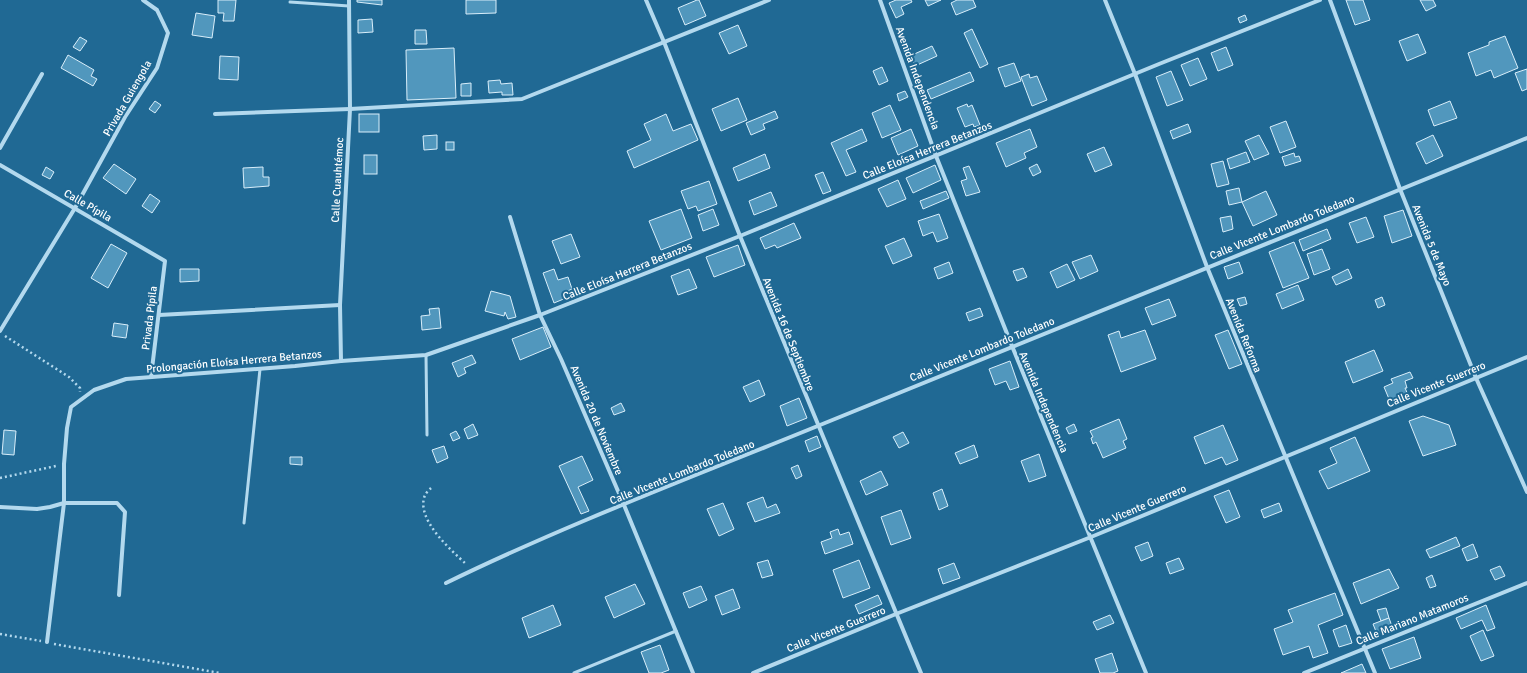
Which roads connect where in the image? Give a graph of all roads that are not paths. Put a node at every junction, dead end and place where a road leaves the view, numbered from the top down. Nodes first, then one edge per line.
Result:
1 (143, 0) edge
2 (349, 0) edge
3 (646, 0) edge
4 (769, 0) edge
5 (880, 0) edge
6 (1105, 0) edge
7 (1320, 0) edge
8 (1330, 0) edge
9 (290, 2) dead end
10 (349, 6) junction
11 (664, 42) junction
12 (42, 74) dead end
13 (1135, 74) junction
14 (350, 109) junction
15 (215, 114) dead end
16 (1527, 138) edge
17 (0, 148) edge
18 (936, 156) junction
19 (0, 165) edge
20 (1400, 189) junction
21 (75, 208) junction
22 (510, 217) dead end
23 (740, 236) junction
24 (165, 261) joint
25 (1207, 267) junction
26 (340, 305) junction
27 (159, 315) junction
28 (540, 315) junction
29 (0, 332) edge
30 (1012, 346) junction
31 (426, 355) junction
32 (1527, 357) edge
33 (341, 361) junction
34 (260, 369) junction
35 (151, 377) junction
36 (1476, 378) junction
37 (817, 426) junction
38 (427, 435) dead end
39 (1284, 456) junction
40 (1527, 492) edge
41 (64, 503) junction
42 (624, 505) junction
43 (0, 507) edge
44 (244, 523) dead end
45 (1091, 537) junction
46 (446, 583) dead end
47 (1527, 583) edge
48 (118, 595) dead end
49 (896, 614) junction
50 (676, 631) junction
51 (47, 642) road end
52 (1365, 648) junction
53 (574, 673) edge
54 (693, 673) edge
55 (753, 673) edge
56 (921, 673) edge
57 (1146, 673) edge
58 (1304, 673) edge
59 (1375, 673) edge

1 - 21 street, Privada Guiengola
2 - 10 street, Calle Cuauhtémoc
3 - 11 street, Avenida 16 de Septiembre
4 - 11 street
5 - 18 street, Avenida Independencia
6 - 13 street, Avenida Reforma
7 - 13 street, Calle Eloísa Herrera Betanzos
8 - 20 street, Avenida 5 de Mayo
9 - 10 lane
10 - 14 street, Calle Cuauhtémoc
11 - 14 street
11 - 23 street, Avenida 16 de Septiembre
12 - 17 street
13 - 18 street, Calle Eloísa Herrera Betanzos
13 - 25 street, Avenida Reforma
14 - 15 street
14 - 26 street, Calle Cuauhtémoc
16 - 20 street, Calle Vicente Lombardo Toledano
18 - 23 street, Calle Eloísa Herrera Betanzos
18 - 30 street, Avenida Independencia
19 - 21 street, Calle Pípila
20 - 25 street, Calle Vicente Lombardo Toledano
20 - 36 street, Avenida 5 de Mayo
21 - 24 street, Calle Pípila
21 - 29 street, Privada Guiengola
22 - 28 street, Avenida 20 de Noviembre
23 - 28 street, Calle Eloísa Herrera Betanzos
23 - 37 street, Avenida 16 de Septiembre
24 - 27 street, Privada Pípila
25 - 30 street, Calle Vicente Lombardo Toledano
25 - 39 street, Avenida Reforma
26 - 27 street
26 - 33 street, Calle Cuauhtémoc
27 - 35 street, Privada Pípila
28 - 31 street, Prolongación Eloísa Herrera Betanzos
28 - 42 street, Avenida 20 de Noviembre
30 - 37 street, Calle Vicente Lombardo Toledano
30 - 45 street, Avenida Independencia
31 - 33 street, Prolongación Eloísa Herrera Betanzos
31 - 38 lane
32 - 36 street, Calle Vicente Guerrero
33 - 34 street, Prolongación Eloísa Herrera Betanzos
34 - 35 street, Prolongación Eloísa Herrera Betanzos
34 - 44 lane
35 - 41 street, Prolongación Eloísa Herrera Betanzos
36 - 39 street, Calle Vicente Guerrero
36 - 40 street, Avenida 5 de Mayo
37 - 42 street, Calle Vicente Lombardo Toledano
37 - 49 street, Avenida 16 de Septiembre
39 - 45 street, Calle Vicente Guerrero
39 - 52 street, Avenida Reforma
41 - 43 street
41 - 48 street
41 - 51 street, Prolongación Eloísa Herrera Betanzos
42 - 46 street, Calle Vicente Lombardo Toledano
42 - 50 street, Avenida 20 de Noviembre
45 - 49 street, Calle Vicente Guerrero
45 - 57 street, Avenida Independencia
47 - 52 street, Calle Mariano Matamoros
49 - 55 street, Calle Vicente Guerrero
49 - 56 street, Avenida 16 de Septiembre
50 - 53 lane
50 - 54 street, Avenida 20 de Noviembre
52 - 58 street, Calle Mariano Matamoros
52 - 59 street, Avenida Reforma

